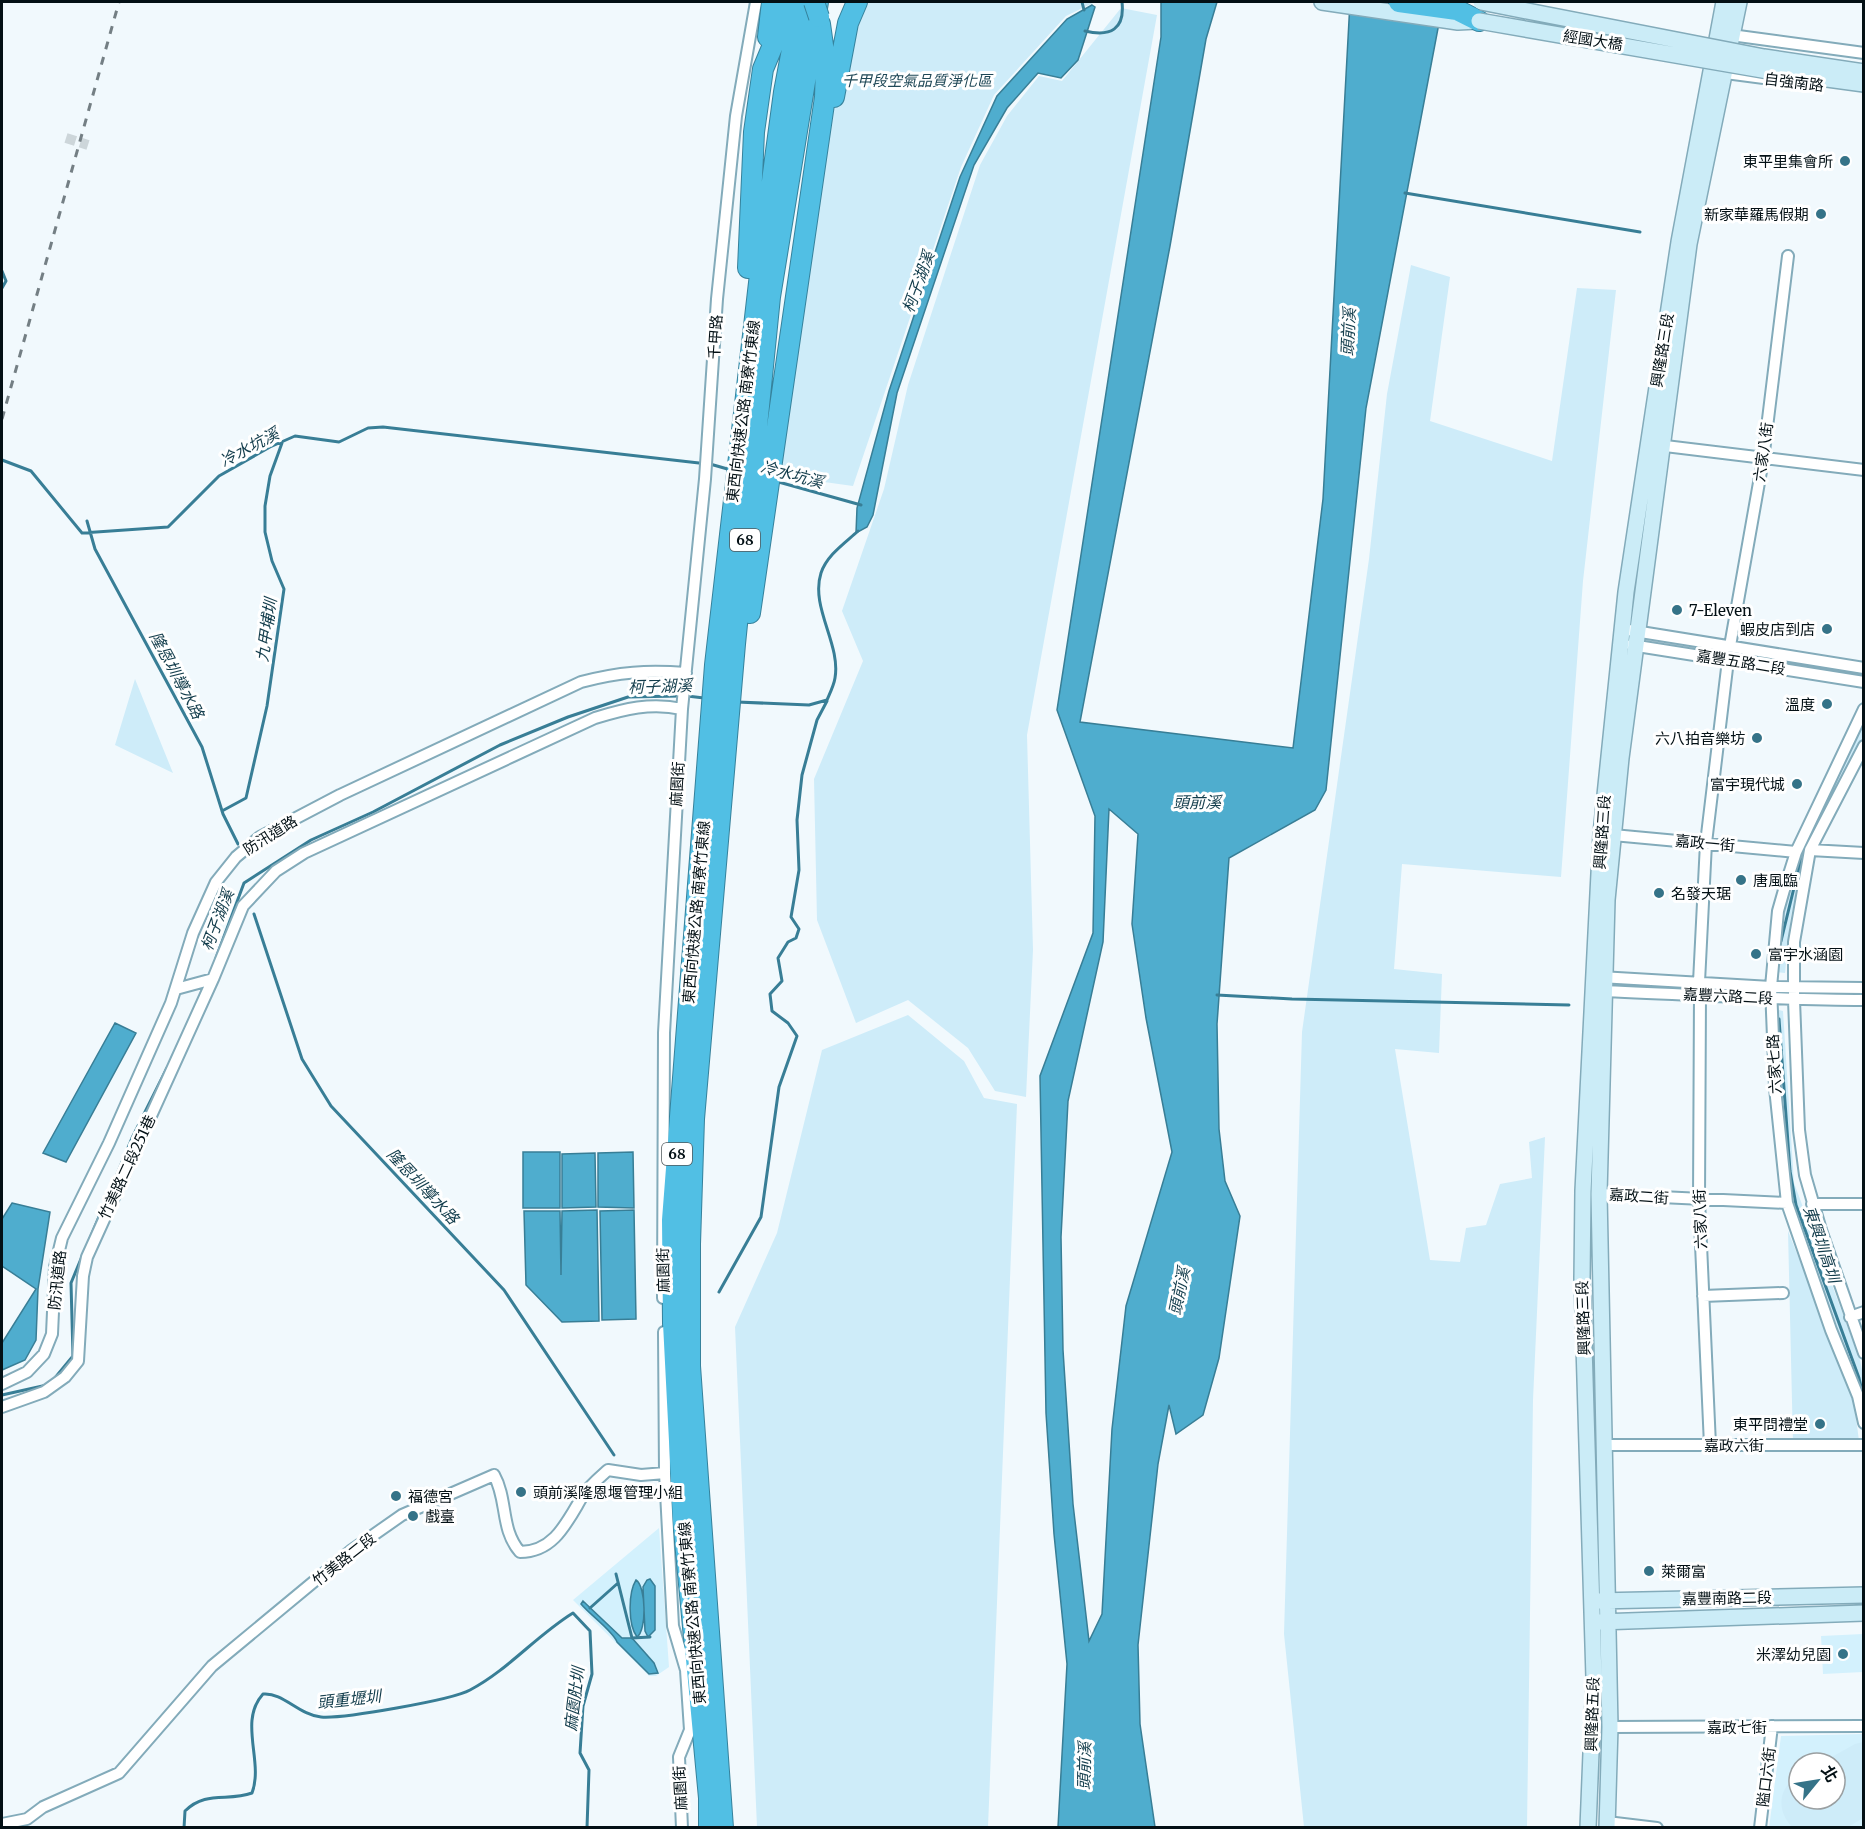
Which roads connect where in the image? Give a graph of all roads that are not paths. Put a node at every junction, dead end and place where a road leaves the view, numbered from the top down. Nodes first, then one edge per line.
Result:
1 (756, 2) edge
2 (772, 2) edge
3 (791, 2) edge
4 (801, 2) edge
5 (816, 2) edge
6 (857, 2) edge
7 (1322, 2) edge
8 (1398, 2) edge
9 (1482, 2) edge
10 (1724, 2) edge
11 (1739, 2) edge
12 (1479, 21) junction
13 (1731, 35) junction
14 (1749, 38) junction
15 (1863, 52) edge
16 (763, 69) junction
17 (1717, 72) junction
18 (1863, 72) edge
19 (1746, 76) junction
20 (1863, 84) edge
21 (1863, 91) edge
22 (811, 199) junction
23 (1788, 256) dead end
24 (764, 296) junction
25 (1654, 445) junction
26 (1763, 460) junction
27 (1863, 470) edge
28 (731, 510) junction
29 (1620, 636) junction
30 (1638, 639) junction
31 (1730, 646) junction
32 (1728, 660) junction
33 (1863, 668) edge
34 (686, 673) junction
35 (1863, 682) edge
36 (682, 709) junction
37 (1863, 709) edge
38 (1863, 746) edge
39 (722, 784) junction
40 (1613, 835) junction
41 (1706, 843) junction
42 (1809, 850) junction
43 (1797, 852) junction
44 (1863, 854) edge
45 (213, 979) junction
46 (1598, 984) junction
47 (1795, 987) junction
48 (1700, 988) junction
49 (1863, 988) edge
50 (176, 989) junction
51 (1771, 992) junction
52 (1794, 1000) junction
53 (1863, 1000) edge
54 (1599, 1194) junction
55 (1699, 1200) junction
56 (1787, 1203) junction
57 (1812, 1204) junction
58 (1863, 1204) edge
59 (1783, 1293) dead end
60 (1703, 1296) junction
61 (1863, 1312) edge
62 (1850, 1317) junction
63 (1863, 1353) edge
64 (2, 1384) edge
65 (2, 1407) edge
66 (1863, 1423) edge
67 (1604, 1445) junction
68 (1710, 1445) junction
69 (1863, 1445) edge
70 (665, 1473) junction
71 (1863, 1595) edge
72 (1591, 1600) junction
73 (1607, 1601) junction
74 (1863, 1613) edge
75 (1593, 1622) junction
76 (1609, 1622) junction
77 (1772, 1726) junction
78 (1863, 1726) edge
79 (1610, 1727) junction
80 (716, 1797) junction
81 (2, 1824) edge
82 (1607, 1825) edge
83 (682, 1827) edge
84 (709, 1827) edge
85 (723, 1827) edge
86 (1588, 1827) edge
87 (1657, 1827) edge
88 (1760, 1827) edge

1 - 34 street, 千甲路
2 - 16 highway
3 - 16 highway
4 - 24 highway, 東西向快速公路 南寮竹東線 / 68
5 - 22 highway, bridge
5 - 24 highway, 東西向快速公路 南寮竹東線 / 68
6 - 22 highway
7 - 12 street, 經國大橋
8 - 12 highway
9 - 18 street, 經國大橋, bridge
10 - 17 street
11 - 13 street
12 - 20 street, 經國大橋, bridge
13 - 14 street
13 - 17 street
14 - 15 street
14 - 19 street
16 - 28 highway
17 - 19 street, 自強南路
17 - 25 street, 興隆路三段
19 - 21 street, 自強南路
22 - 39 highway
23 - 26 street, 六家八街
24 - 28 highway, 東西向快速公路 南寮竹東線 / 68
24 - 39 highway, 東西向快速公路 南寮竹東線 / 68
25 - 26 street
25 - 29 street, 興隆路三段
25 - 30 street, 興隆路三段
26 - 27 street
26 - 31 street, 六家八街
28 - 80 highway, 東西向快速公路 南寮竹東線 / 68
29 - 30 street, 嘉豐五路二段
29 - 46 street, 興隆路三段
30 - 31 street, 嘉豐五路二段
30 - 32 street, 嘉豐五路二段
30 - 40 street, 興隆路三段
31 - 33 street, 嘉豐五路二段
32 - 35 street, 嘉豐五路二段
32 - 41 street, 六家八街
34 - 36 street, 千甲路
34 - 50 street, 防汛道路
36 - 45 street, 竹美路二段251巷
36 - 70 street, 麻園街
37 - 43 street, 六家七路
38 - 42 street, 六家七路
39 - 80 highway, 東西向快速公路 南寮竹東線 / 68
40 - 41 street, 嘉政一街
40 - 46 street, 興隆路三段
41 - 43 street, 嘉政一街
41 - 48 street, 六家八街
42 - 44 street
42 - 47 street, 六家七路
43 - 51 street, 六家七路
45 - 50 street
45 - 65 street, 竹美路二段251巷
46 - 48 street, 嘉豐六路二段
46 - 54 street, 興隆路三段
46 - 72 street, 興隆路三段
47 - 49 street, 嘉豐六路二段
47 - 51 street, 嘉豐六路二段
47 - 52 street, 六家七路
48 - 51 street, 嘉豐六路二段
48 - 55 street, 六家八街
50 - 64 street, 防汛道路
51 - 52 street, 嘉豐六路二段
51 - 56 street, 六家七路
52 - 53 street, 嘉豐六路二段
52 - 57 street, 六家七路
54 - 55 street, 嘉政二街
54 - 67 street, 興隆路三段
55 - 56 street, 嘉政二街
55 - 60 street, 六家八街
56 - 66 street, 六家七路
57 - 58 street
57 - 62 street, 六家七路
59 - 60 street
60 - 68 street, 六家八街
61 - 62 street
62 - 63 street, 六家七路
67 - 68 street, 嘉政六街
67 - 73 street, 興隆路三段
68 - 69 street, 嘉政六街
70 - 81 street, 竹美路二段
70 - 83 street, 麻園街
71 - 73 street, 嘉豐南路二段
72 - 73 street, 嘉豐南路二段
72 - 75 street, 興隆路五段
73 - 76 street, 興隆路五段
74 - 76 street, 嘉豐南路二段
75 - 76 street, 嘉豐南路二段
75 - 86 street, 興隆路五段
76 - 79 street, 興隆路五段
77 - 78 street, 嘉政七街
77 - 79 street, 嘉政七街
77 - 88 street, 隘口六街
79 - 82 street, 興隆路五段
80 - 84 highway, 東西向快速公路 南寮竹東線 / 68
80 - 85 highway, 東西向快速公路 南寮竹東線 / 68
82 - 87 street

